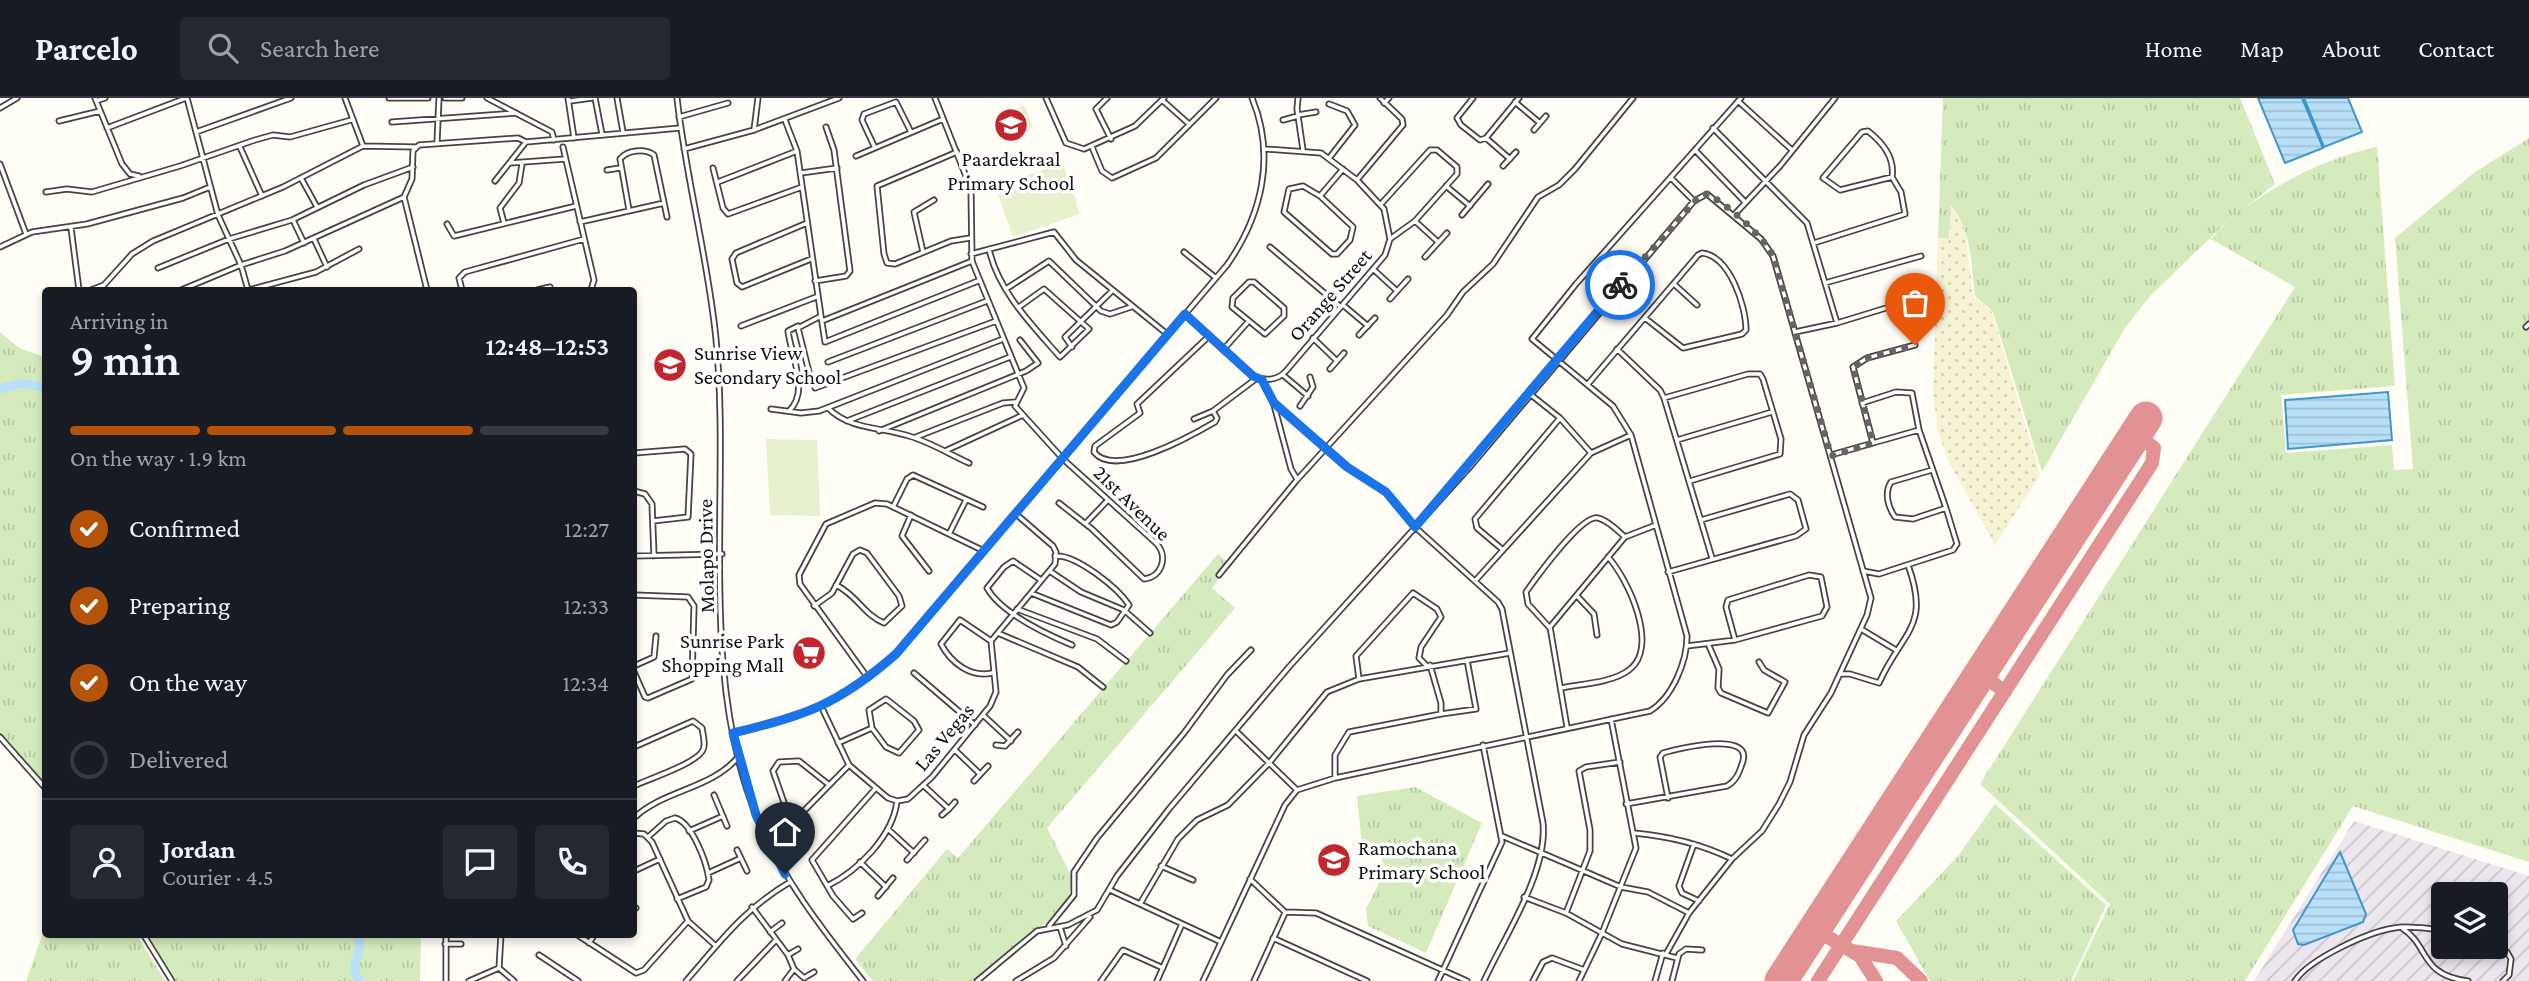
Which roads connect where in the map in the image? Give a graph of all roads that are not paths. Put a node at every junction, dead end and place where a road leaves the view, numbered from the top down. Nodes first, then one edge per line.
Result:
1 (17, 98) edge
2 (106, 98) edge
3 (187, 98) edge
4 (291, 98) edge
5 (345, 98) edge
6 (389, 98) edge
7 (428, 98) edge
8 (439, 98) edge
9 (446, 98) edge
10 (462, 98) edge
11 (487, 98) edge
12 (594, 98) edge
13 (617, 98) edge
14 (677, 98) edge
15 (758, 98) edge
16 (839, 98) edge
17 (934, 98) edge
18 (1046, 98) edge
19 (1107, 98) edge
20 (1216, 98) edge
21 (1252, 98) edge
22 (1297, 98) edge
23 (1380, 98) edge
24 (1389, 98) edge
25 (1473, 98) edge
26 (1519, 98) edge
27 (1633, 98) edge
28 (1835, 98) edge
29 (1163, 99) edge
30 (1740, 99) edge
31 (96, 100) edge
32 (569, 100) edge
33 (1515, 102) junction
34 (729, 103) dead end
35 (1384, 103) junction
36 (1328, 104) dead end
37 (0, 108) edge
38 (100, 111) junction
39 (1316, 112) dead end
40 (516, 113) junction
41 (1298, 116) junction
42 (1546, 116) dead end
43 (679, 117) junction
44 (438, 118) junction
45 (943, 119) junction
46 (351, 120) junction
47 (785, 120) junction
48 (1283, 120) dead end
49 (59, 121) dead end
50 (392, 122) dead end
51 (1540, 123) junction
52 (1189, 124) junction
53 (826, 127) dead end
54 (107, 128) junction
55 (680, 128) junction
56 (1713, 128) junction
57 (754, 130) junction
58 (1534, 130) dead end
59 (196, 132) junction
60 (623, 132) junction
61 (911, 132) junction
62 (602, 135) junction
63 (574, 138) junction
64 (1486, 138) junction
65 (1111, 139) junction
66 (554, 140) junction
67 (437, 142) junction
68 (526, 142) junction
69 (240, 146) junction
70 (363, 146) junction
71 (416, 146) junction
72 (563, 147) dead end
73 (1092, 147) junction
74 (874, 148) junction
75 (684, 149) junction
76 (1265, 149) junction
77 (1303, 150) junction
78 (1695, 150) junction
79 (1792, 150) junction
80 (797, 151) junction
81 (957, 152) junction
82 (1516, 152) dead end
83 (856, 156) dead end
84 (1330, 157) junction
85 (202, 159) junction
86 (565, 159) junction
87 (1510, 159) junction
88 (510, 163) junction
89 (0, 164) edge
90 (522, 164) junction
91 (1503, 166) dead end
92 (413, 167) junction
93 (620, 168) junction
94 (713, 168) dead end
95 (836, 168) junction
96 (1343, 169) junction
97 (607, 170) dead end
98 (801, 173) junction
99 (141, 176) junction
100 (1670, 177) junction
101 (1892, 177) junction
102 (301, 178) junction
103 (1357, 180) junction
104 (495, 181) dead end
105 (1766, 181) junction
106 (718, 182) junction
107 (1488, 184) dead end
108 (1446, 186) junction
109 (210, 187) junction
110 (802, 187) junction
111 (46, 192) dead end
112 (262, 196) junction
113 (1320, 196) junction
114 (404, 197) junction
115 (934, 200) dead end
116 (1694, 201) junction
117 (1745, 202) junction
118 (664, 203) junction
119 (1382, 203) junction
120 (576, 206) junction
121 (1469, 206) junction
122 (317, 207) junction
123 (629, 210) junction
124 (218, 215) junction
125 (1462, 215) dead end
126 (1734, 215) junction
127 (667, 217) dead end
128 (293, 219) junction
129 (1415, 220) junction
130 (580, 222) junction
131 (503, 223) junction
132 (807, 223) junction
133 (447, 224) dead end
134 (71, 228) junction
135 (1447, 233) dead end
136 (26, 235) junction
137 (970, 238) junction
138 (229, 239) junction
139 (314, 239) junction
140 (584, 239) junction
141 (1390, 239) junction
142 (1438, 242) junction
143 (304, 243) junction
144 (1814, 243) junction
145 (0, 247) edge
146 (1269, 247) dead end
147 (989, 249) junction
148 (359, 250) dead end
149 (923, 252) junction
150 (1184, 252) dead end
151 (971, 254) junction
152 (1921, 256) dead end
153 (1425, 257) dead end
154 (811, 259) junction
155 (972, 261) junction
156 (240, 265) junction
157 (327, 267) junction
158 (158, 268) dead end
159 (1373, 270) junction
160 (1216, 278) junction
161 (1408, 279) dead end
162 (815, 281) junction
163 (978, 281) junction
164 (1825, 283) junction
165 (1675, 285) junction
166 (79, 287) edge
167 (99, 287) edge
168 (188, 287) edge
169 (248, 287) edge
170 (259, 287) edge
171 (426, 287) edge
172 (461, 287) edge
173 (592, 287) edge
174 (1005, 290) junction
175 (1112, 291) junction
176 (1397, 291) junction
177 (1922, 296) dead end
178 (816, 297) junction
179 (1390, 299) dead end
180 (987, 301) junction
181 (1697, 305) dead end
182 (1096, 306) junction
183 (1342, 306) junction
184 (1018, 307) junction
185 (1131, 307) junction
186 (1185, 314) junction
187 (1375, 318) dead end
188 (1645, 318) junction
189 (821, 319) junction
190 (1082, 320) junction
191 (996, 321) junction
192 (1248, 322) junction
193 (1837, 323) junction
194 (741, 326) dead end
195 (798, 326) junction
196 (1368, 326) junction
197 (1795, 332) junction
198 (1167, 334) junction
199 (1360, 335) dead end
200 (1208, 337) junction
201 (1313, 338) junction
202 (1003, 339) junction
203 (1020, 340) dead end
204 (1915, 345) dead end
205 (1072, 347) junction
206 (1618, 349) junction
207 (1223, 350) junction
208 (1344, 353) dead end
209 (1010, 357) junction
210 (1558, 360) junction
211 (1337, 361) junction
212 (828, 362) dead end
213 (1330, 369) dead end
214 (809, 372) dead end
215 (1283, 374) junction
216 (1018, 376) junction
217 (1310, 377) dead end
218 (1257, 378) junction
219 (1262, 380) junction
220 (1588, 384) junction
221 (815, 388) dead end
222 (1530, 394) junction
223 (1308, 396) junction
224 (1664, 398) junction
225 (1016, 402) junction
226 (1274, 403) junction
227 (1862, 403) junction
228 (1300, 406) dead end
229 (828, 408) junction
230 (771, 409) dead end
231 (789, 411) junction
232 (1213, 411) junction
233 (1772, 412) junction
234 (1023, 415) junction
235 (1560, 418) junction
236 (1194, 419) dead end
237 (848, 421) junction
238 (1919, 430) junction
239 (879, 431) junction
240 (1631, 435) junction
241 (915, 438) junction
242 (1677, 440) junction
243 (1873, 443) junction
244 (1327, 448) junction
245 (944, 451) junction
246 (637, 453) edge
247 (1591, 453) junction
248 (1831, 456) junction
249 (1063, 459) junction
250 (969, 463) dead end
251 (1933, 470) junction
252 (1297, 479) junction
253 (1690, 481) junction
254 (637, 492) edge
255 (967, 500) junction
256 (1107, 501) junction
257 (1059, 503) dead end
258 (893, 507) junction
259 (983, 507) dead end
260 (1946, 508) junction
261 (1015, 513) junction
262 (911, 515) junction
263 (1701, 520) junction
264 (653, 521) junction
265 (1086, 523) junction
266 (1656, 525) junction
267 (1415, 527) junction
268 (949, 533) junction
269 (1625, 537) junction
270 (1503, 550) junction
271 (984, 551) junction
272 (722, 554) junction
273 (637, 556) edge
274 (654, 556) junction
275 (1055, 556) junction
276 (1608, 558) junction
277 (1712, 558) junction
278 (1908, 565) junction
279 (929, 571) dead end
280 (1050, 572) junction
281 (1668, 572) junction
282 (1863, 572) junction
283 (1219, 575) dead end
284 (1041, 580) junction
285 (1475, 581) junction
286 (836, 585) junction
287 (1031, 593) junction
288 (637, 595) edge
289 (1578, 597) junction
290 (813, 606) junction
291 (1017, 608) junction
292 (1124, 610) junction
293 (1013, 614) junction
294 (1550, 627) junction
295 (1861, 629) junction
296 (1150, 633) dead end
297 (999, 634) junction
298 (1597, 635) dead end
299 (656, 636) dead end
300 (1735, 640) junction
301 (991, 641) junction
302 (1072, 645) dead end
303 (1687, 646) junction
304 (1709, 646) junction
305 (1251, 650) dead end
306 (1896, 650) junction
307 (1510, 653) junction
308 (1467, 659) junction
309 (1126, 661) dead end
310 (1759, 662) dead end
311 (637, 665) edge
312 (1428, 666) junction
313 (914, 673) dead end
314 (992, 673) junction
315 (1839, 674) junction
316 (868, 678) junction
317 (637, 679) edge
318 (1359, 679) junction
319 (1103, 687) dead end
320 (1561, 688) junction
321 (822, 708) junction
322 (1441, 713) junction
323 (984, 715) junction
324 (1611, 719) junction
325 (975, 725) junction
326 (1567, 727) junction
327 (872, 728) junction
328 (1018, 732) dead end
329 (1237, 732) junction
330 (733, 733) junction
331 (1527, 735) junction
332 (0, 737) edge
333 (1009, 742) junction
334 (838, 743) junction
335 (996, 745) dead end
336 (1483, 745) junction
337 (637, 746) edge
338 (954, 750) junction
339 (738, 757) junction
340 (1270, 762) junction
341 (1620, 762) junction
342 (849, 765) junction
343 (988, 766) dead end
344 (980, 774) junction
345 (1335, 778) junction
346 (974, 781) dead end
347 (42, 784) edge
348 (828, 784) junction
349 (637, 785) edge
350 (923, 785) junction
351 (875, 789) junction
352 (1297, 790) junction
353 (714, 795) dead end
354 (1668, 798) junction
355 (897, 801) junction
356 (956, 802) dead end
357 (1626, 804) junction
358 (949, 809) junction
359 (637, 815) edge
360 (942, 815) dead end
361 (723, 817) junction
362 (727, 826) dead end
363 (889, 830) junction
364 (690, 831) junction
365 (1634, 833) junction
366 (637, 834) edge
367 (1502, 836) junction
368 (648, 837) junction
369 (925, 840) dead end
370 (1695, 844) junction
371 (737, 850) dead end
372 (1542, 851) junction
373 (914, 853) junction
374 (741, 858) junction
375 (660, 859) junction
376 (1732, 859) junction
377 (908, 860) dead end
378 (860, 862) junction
379 (1161, 866) junction
380 (1584, 869) junction
381 (637, 870) edge
382 (747, 871) dead end
383 (708, 873) junction
384 (893, 878) dead end
385 (1250, 879) junction
386 (1193, 880) dead end
387 (790, 882) junction
388 (827, 886) junction
389 (886, 887) junction
390 (1621, 887) junction
391 (1110, 890) junction
392 (878, 896) dead end
393 (1524, 897) junction
394 (677, 899) junction
395 (1699, 901) junction
396 (1140, 904) junction
397 (752, 907) junction
398 (1285, 912) junction
399 (862, 913) dead end
400 (1566, 913) junction
401 (1689, 914) junction
402 (1091, 915) junction
403 (688, 921) junction
404 (782, 923) dead end
405 (1182, 924) junction
406 (1047, 927) junction
407 (1060, 927) junction
408 (2400, 927) junction
409 (2431, 929) edge
410 (770, 932) junction
411 (1602, 933) junction
412 (146, 938) edge
413 (446, 938) edge
414 (502, 938) edge
415 (582, 938) edge
416 (592, 938) edge
417 (1273, 938) junction
418 (776, 940) junction
419 (1221, 942) junction
420 (589, 943) junction
421 (446, 944) junction
422 (461, 944) dead end
423 (716, 946) junction
424 (1066, 946) junction
425 (798, 948) dead end
426 (1702, 950) dead end
427 (1665, 953) junction
428 (2508, 954) edge
429 (539, 955) dead end
430 (788, 955) junction
431 (1677, 958) junction
432 (499, 968) junction
433 (1163, 968) junction
434 (794, 969) junction
435 (1584, 970) junction
436 (1443, 971) junction
437 (814, 972) dead end
438 (568, 975) junction
439 (1255, 980) edge
440 (172, 981) edge
441 (446, 981) edge
442 (469, 981) edge
443 (514, 981) edge
444 (564, 981) edge
445 (578, 981) edge
446 (686, 981) edge
447 (737, 981) edge
448 (785, 981) edge
449 (863, 981) edge
450 (977, 981) edge
451 (1016, 981) edge
452 (1101, 981) edge
453 (1157, 981) edge
454 (1203, 981) edge
455 (1261, 981) edge
456 (1367, 981) edge
457 (1438, 981) edge
458 (1467, 981) edge
459 (1484, 981) edge
460 (1533, 981) edge
461 (1579, 981) edge
462 (1655, 981) edge
463 (1672, 981) edge
464 (2295, 981) edge
465 (2468, 981) edge
466 (2503, 981) edge

1 - 37 street
2 - 31 street
3 - 54 street
3 - 59 street
4 - 59 street
5 - 46 street
6 - 7 street
8 - 44 street
9 - 10 street
11 - 40 street
12 - 32 street
12 - 62 street
13 - 60 street
14 - 43 street, Molapo Drive
15 - 57 street
16 - 47 street
17 - 45 street
18 - 73 street
19 - 65 street
20 - 52 street
21 - 76 street
22 - 41 street
23 - 35 street
24 - 35 street
25 - 64 street
26 - 33 street
27 - 244 street
28 - 79 street
29 - 52 street
29 - 65 street
30 - 56 street
30 - 79 street
31 - 38 street
32 - 63 street
33 - 51 street
33 - 64 street
34 - 43 street
35 - 103 street
36 - 84 street
38 - 49 street
38 - 54 street
39 - 41 street
40 - 44 street
40 - 66 street
41 - 48 street
41 - 77 street
42 - 51 street
43 - 55 street, Molapo Drive
44 - 50 street
44 - 67 street
45 - 61 street
45 - 81 street
46 - 69 street
46 - 70 street
47 - 57 street
47 - 80 street
51 - 58 street
52 - 73 street
53 - 95 street
54 - 99 street
55 - 60 street
55 - 75 street, Molapo Drive
56 - 78 street
56 - 105 street
57 - 75 street
59 - 85 street
60 - 62 street
61 - 74 street
61 - 74 street
62 - 63 street
63 - 66 street
64 - 87 street
65 - 73 street
66 - 68 street
67 - 68 street
67 - 71 street
68 - 88 street
69 - 85 street
69 - 112 street
70 - 71 street
70 - 102 street
71 - 92 street
72 - 86 street
74 - 83 street
75 - 272 street, Molapo Drive
76 - 77 street
76 - 160 street
77 - 84 street
78 - 100 street
78 - 117 street
79 - 105 street
80 - 98 street
80 - 106 street
81 - 137 street
81 - 149 street
82 - 87 street
84 - 96 street
85 - 99 street
85 - 109 street
86 - 90 street
86 - 120 street
87 - 91 street
88 - 90 street
88 - 104 street
89 - 136 street
90 - 131 street
92 - 114 street
92 - 122 street
93 - 97 street
93 - 118 street
93 - 123 street
94 - 106 street
95 - 98 street
95 - 162 street
96 - 103 street
96 - 113 street
98 - 110 street
99 - 111 street
100 - 116 street
100 - 210 street
101 - 101 street
101 - 144 street
102 - 112 street
102 - 122 street
103 - 119 street
105 - 117 street
105 - 144 street
106 - 110 street
107 - 121 street
108 - 119 street
108 - 121 street
108 - 129 street
109 - 124 street
109 - 134 street
110 - 132 street
112 - 124 street
113 - 113 street
114 - 139 street
114 - 171 street
115 - 149 street
116 - 126 street
116 - 210 street
117 - 126 street
118 - 123 street
118 - 127 street
119 - 141 street, Orange Street
120 - 130 street
120 - 131 street
121 - 125 street
122 - 128 street
123 - 130 street
124 - 138 street
124 - 167 street
126 - 197 street
128 - 138 street
128 - 143 street
129 - 141 street
129 - 142 street
130 - 140 street
131 - 133 street
132 - 154 street
132 - 154 street
134 - 136 street
134 - 166 street
135 - 142 street
136 - 145 street
137 - 149 street
137 - 151 street
138 - 156 street
138 - 158 street
139 - 143 street
139 - 157 street
140 - 172 street
140 - 173 street
141 - 159 street, Orange Street
142 - 153 street
143 - 156 street
144 - 164 street
146 - 183 street
147 - 151 street
147 - 174 street
147 - 175 street
148 - 157 street
150 - 160 street
151 - 155 street
152 - 164 street
154 - 162 street
155 - 163 street
155 - 189 street
156 - 168 street
156 - 169 street
157 - 170 street
159 - 176 street
159 - 183 street, Orange Street
160 - 186 street
161 - 176 street
162 - 178 street
163 - 180 street
163 - 189 street
164 - 193 street
165 - 181 street
165 - 188 street
165 - 188 street
174 - 182 street
174 - 184 street
175 - 182 street
175 - 185 street
176 - 179 street
177 - 193 street
178 - 189 street
178 - 194 street
180 - 191 street
180 - 212 street
182 - 185 street
182 - 190 street
183 - 196 street
183 - 201 street, Orange Street
184 - 190 street
184 - 205 street
185 - 198 street
186 - 198 street
186 - 200 street
187 - 196 street
188 - 206 street
189 - 195 street
190 - 205 street
190 - 205 street
191 - 202 street
191 - 221 street
192 - 192 street
192 - 207 street
193 - 197 street
195 - 214 street
195 - 231 street
196 - 199 street
197 - 248 street
198 - 249 street
200 - 207 street
200 - 232 street
201 - 211 street
201 - 215 street, Orange Street
202 - 209 street
202 - 229 street
203 - 216 street
204 - 227 street
206 - 220 street
206 - 224 street
207 - 218 street
208 - 211 street
209 - 216 street
209 - 237 street
210 - 220 street
210 - 222 street
211 - 213 street
215 - 219 street
215 - 223 street
216 - 225 street
216 - 239 street
217 - 223 street
218 - 219 street
218 - 232 street
219 - 226 street
220 - 240 street
222 - 235 street
222 - 267 street
223 - 228 street
224 - 233 street
224 - 242 street
225 - 234 street, 21st Avenue
225 - 241 street
226 - 244 street
226 - 252 street
227 - 238 street
227 - 243 street
229 - 231 street
229 - 237 street
230 - 231 street
232 - 236 street
233 - 242 street
233 - 253 street
234 - 245 street
234 - 249 street, 21st Avenue
235 - 247 street
235 - 270 street
237 - 239 street
238 - 243 street
238 - 251 street
239 - 241 street
240 - 247 street
240 - 266 street
241 - 245 street
242 - 253 street
243 - 248 street
244 - 252 street
244 - 267 street
245 - 250 street
246 - 264 street
247 - 270 street
248 - 282 street
249 - 256 street, 21st Avenue
249 - 261 street
251 - 260 street
251 - 260 street
252 - 283 street
253 - 263 street
254 - 264 street
255 - 258 street
255 - 259 street
255 - 268 street
256 - 265 street
256 - 265 street, 21st Avenue
257 - 265 street, 21st Avenue
258 - 262 street
258 - 290 street
260 - 278 street
261 - 271 street
261 - 275 street
262 - 268 street
262 - 279 street
263 - 277 street
263 - 277 street
264 - 274 street
266 - 269 street
266 - 281 street
267 - 285 street
267 - 329 street
268 - 271 street
269 - 276 street
269 - 294 street
270 - 285 street
271 - 316 street
272 - 274 street
272 - 330 street, Molapo Drive
273 - 274 street
275 - 280 street
275 - 292 street
276 - 289 street
276 - 320 street
277 - 281 street
278 - 282 street
278 - 306 street
280 - 284 street
280 - 292 street
281 - 303 street
282 - 295 street
284 - 287 street
284 - 293 street
285 - 307 street
286 - 286 street
286 - 290 street
287 - 291 street
287 - 292 street
288 - 317 street
289 - 294 street
289 - 298 street
290 - 316 street
291 - 293 street
291 - 309 street
292 - 296 street
293 - 297 street
293 - 302 street
294 - 320 street
295 - 306 street
295 - 315 street
297 - 301 street
297 - 319 street
299 - 311 street
300 - 300 street
300 - 304 street
301 - 314 street, Las Vegas
301 - 314 street
303 - 304 street
303 - 324 street
304 - 310 street
305 - 406 street
306 - 315 street
307 - 308 street
307 - 331 street
308 - 312 street
308 - 322 street
312 - 318 street
312 - 318 street
312 - 322 street
313 - 325 street
314 - 323 street, Las Vegas
315 - 376 street
316 - 321 street
318 - 340 street
320 - 326 street
321 - 330 street
321 - 334 street
322 - 345 street
323 - 325 street, Las Vegas
323 - 333 street
324 - 326 street
324 - 341 street
325 - 338 street, Las Vegas
326 - 331 street
327 - 327 street
327 - 334 street
328 - 333 street
329 - 340 street
329 - 391 street
330 - 339 street, Molapo Drive
331 - 336 street
331 - 372 street
332 - 347 street
333 - 335 street
334 - 342 street
336 - 345 street
336 - 367 street
337 - 349 street
338 - 344 street
338 - 350 street, Las Vegas
339 - 359 street
339 - 387 street, Molapo Drive
340 - 352 street
340 - 379 street
341 - 357 street
341 - 380 street
342 - 348 street
342 - 351 street
343 - 344 street
344 - 346 street
345 - 352 street
348 - 348 street
350 - 355 street, Las Vegas
350 - 358 street
351 - 355 street
351 - 388 street
352 - 385 street
353 - 361 street
354 - 354 street
354 - 357 street
355 - 363 street
356 - 358 street
357 - 365 street
358 - 360 street
361 - 362 street
361 - 364 street
363 - 373 street
363 - 378 street
364 - 368 street
364 - 383 street
365 - 370 street
365 - 390 street
366 - 368 street
367 - 372 street
367 - 436 street
368 - 375 street
369 - 373 street
370 - 376 street
370 - 395 street
371 - 374 street
372 - 380 street
372 - 393 street
373 - 377 street
374 - 382 street
374 - 383 street
375 - 381 street
375 - 394 street
376 - 395 street
378 - 388 street
378 - 389 street
379 - 386 street
379 - 396 street
380 - 390 street
380 - 400 street
383 - 394 street
384 - 389 street
385 - 398 street
385 - 419 street
387 - 397 street
387 - 449 street, Molapo Drive
388 - 399 street
389 - 392 street
390 - 401 street
390 - 411 street
391 - 396 street
391 - 402 street
393 - 400 street
393 - 459 street
394 - 403 street
395 - 401 street
396 - 405 street
397 - 410 street
397 - 423 street
398 - 417 street
398 - 436 street
400 - 411 street
401 - 427 street
402 - 407 street
402 - 424 street
403 - 420 street
403 - 423 street
404 - 410 street
405 - 419 street
405 - 433 street
406 - 407 street
406 - 450 street
407 - 424 street
408 - 409 street
408 - 464 street
408 - 465 street
410 - 418 street
411 - 427 street
411 - 435 street
412 - 440 street
413 - 421 street
414 - 432 street
415 - 420 street
416 - 420 street
417 - 439 street
417 - 456 street
418 - 430 street
418 - 447 street
419 - 454 street
421 - 422 street
421 - 441 street
423 - 446 street
424 - 451 street
425 - 430 street
426 - 431 street
427 - 431 street
427 - 462 street
428 - 466 street
429 - 438 street
430 - 434 street
431 - 463 street
432 - 442 street
432 - 443 street
433 - 452 street
433 - 453 street
434 - 437 street
434 - 448 street
435 - 460 street
435 - 461 street
436 - 457 street
436 - 458 street
438 - 444 street
438 - 445 street
439 - 455 street

